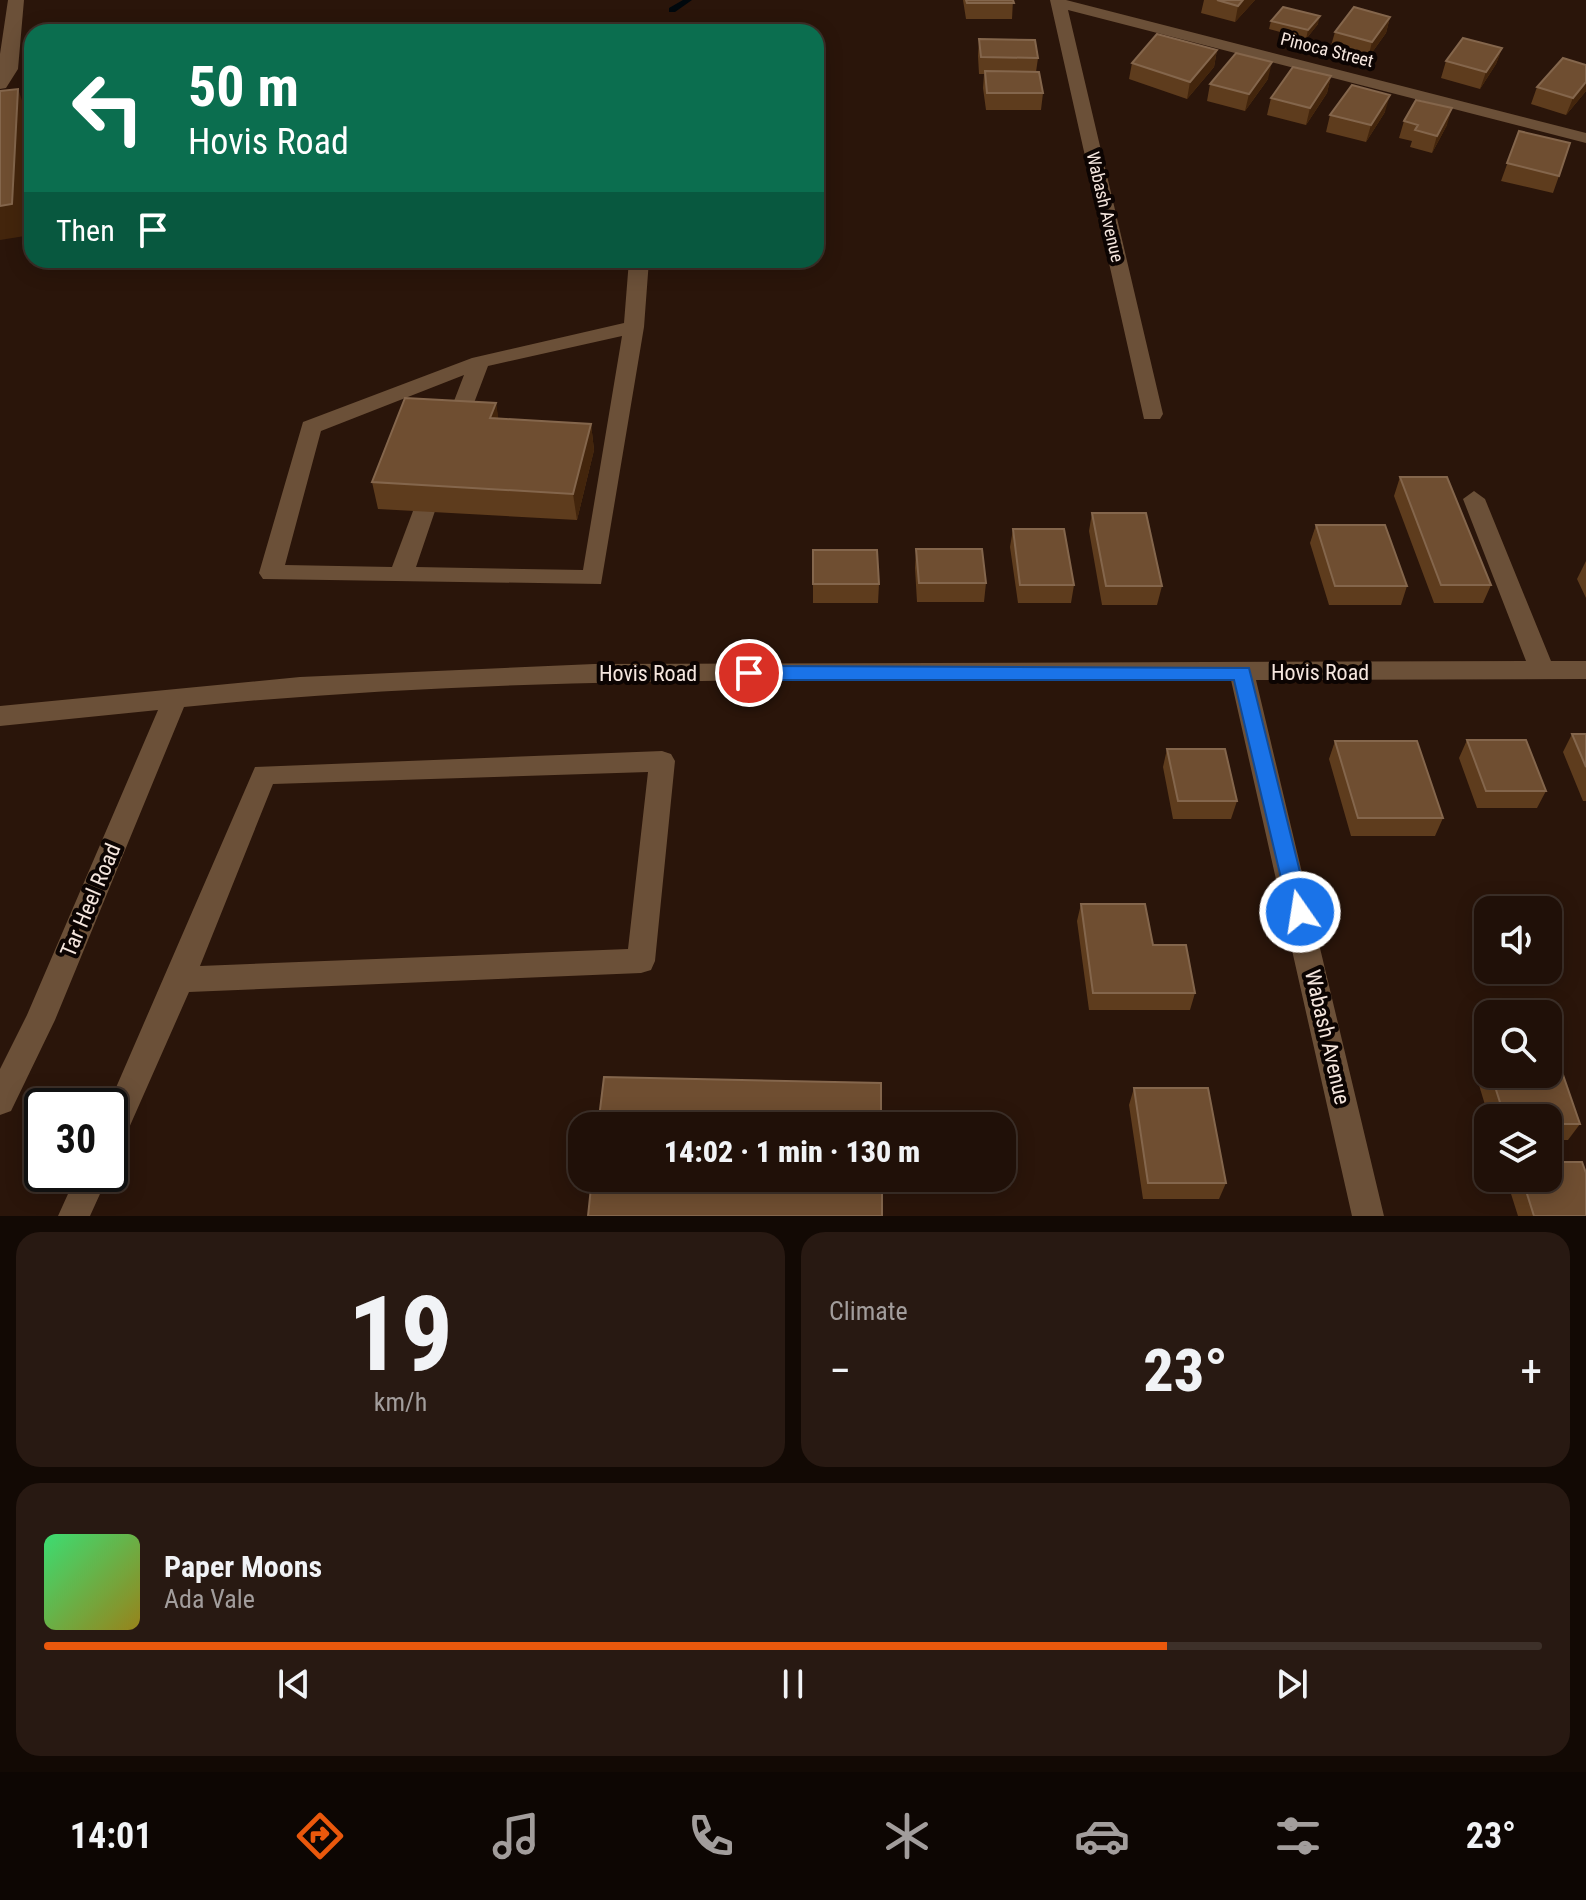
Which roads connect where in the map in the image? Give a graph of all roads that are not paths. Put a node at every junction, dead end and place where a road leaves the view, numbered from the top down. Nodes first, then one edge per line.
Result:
1 (16, 0) edge
2 (1058, 2) edge
3 (4, 59) edge
4 (0, 84) edge
5 (1586, 138) edge
6 (638, 268) edge
7 (634, 327) junction
8 (479, 362) junction
9 (1152, 414) dead end
10 (455, 427) edge
11 (1474, 499) dead end
12 (424, 511) edge
13 (401, 575) junction
14 (1586, 670) edge
15 (1543, 672) junction
16 (1242, 673) junction
17 (176, 697) junction
18 (0, 716) edge
19 (180, 980) junction
20 (128, 1096) edge
21 (0, 1101) edge
22 (85, 1192) edge
23 (74, 1216) edge
24 (1368, 1216) edge

1 - 3 street
2 - 5 street, Pinoca Street
2 - 9 street, Wabash Avenue
3 - 4 street
6 - 7 street
7 - 8 street
7 - 13 street
8 - 10 street
8 - 13 street
11 - 15 street
12 - 13 street
14 - 15 street, Hovis Road
15 - 16 street, Hovis Road
16 - 17 street, Hovis Road
16 - 24 street, Wabash Avenue
17 - 18 street, Hovis Road
17 - 21 street, Tar Heel Road
19 - 19 street
19 - 20 street
22 - 23 street

